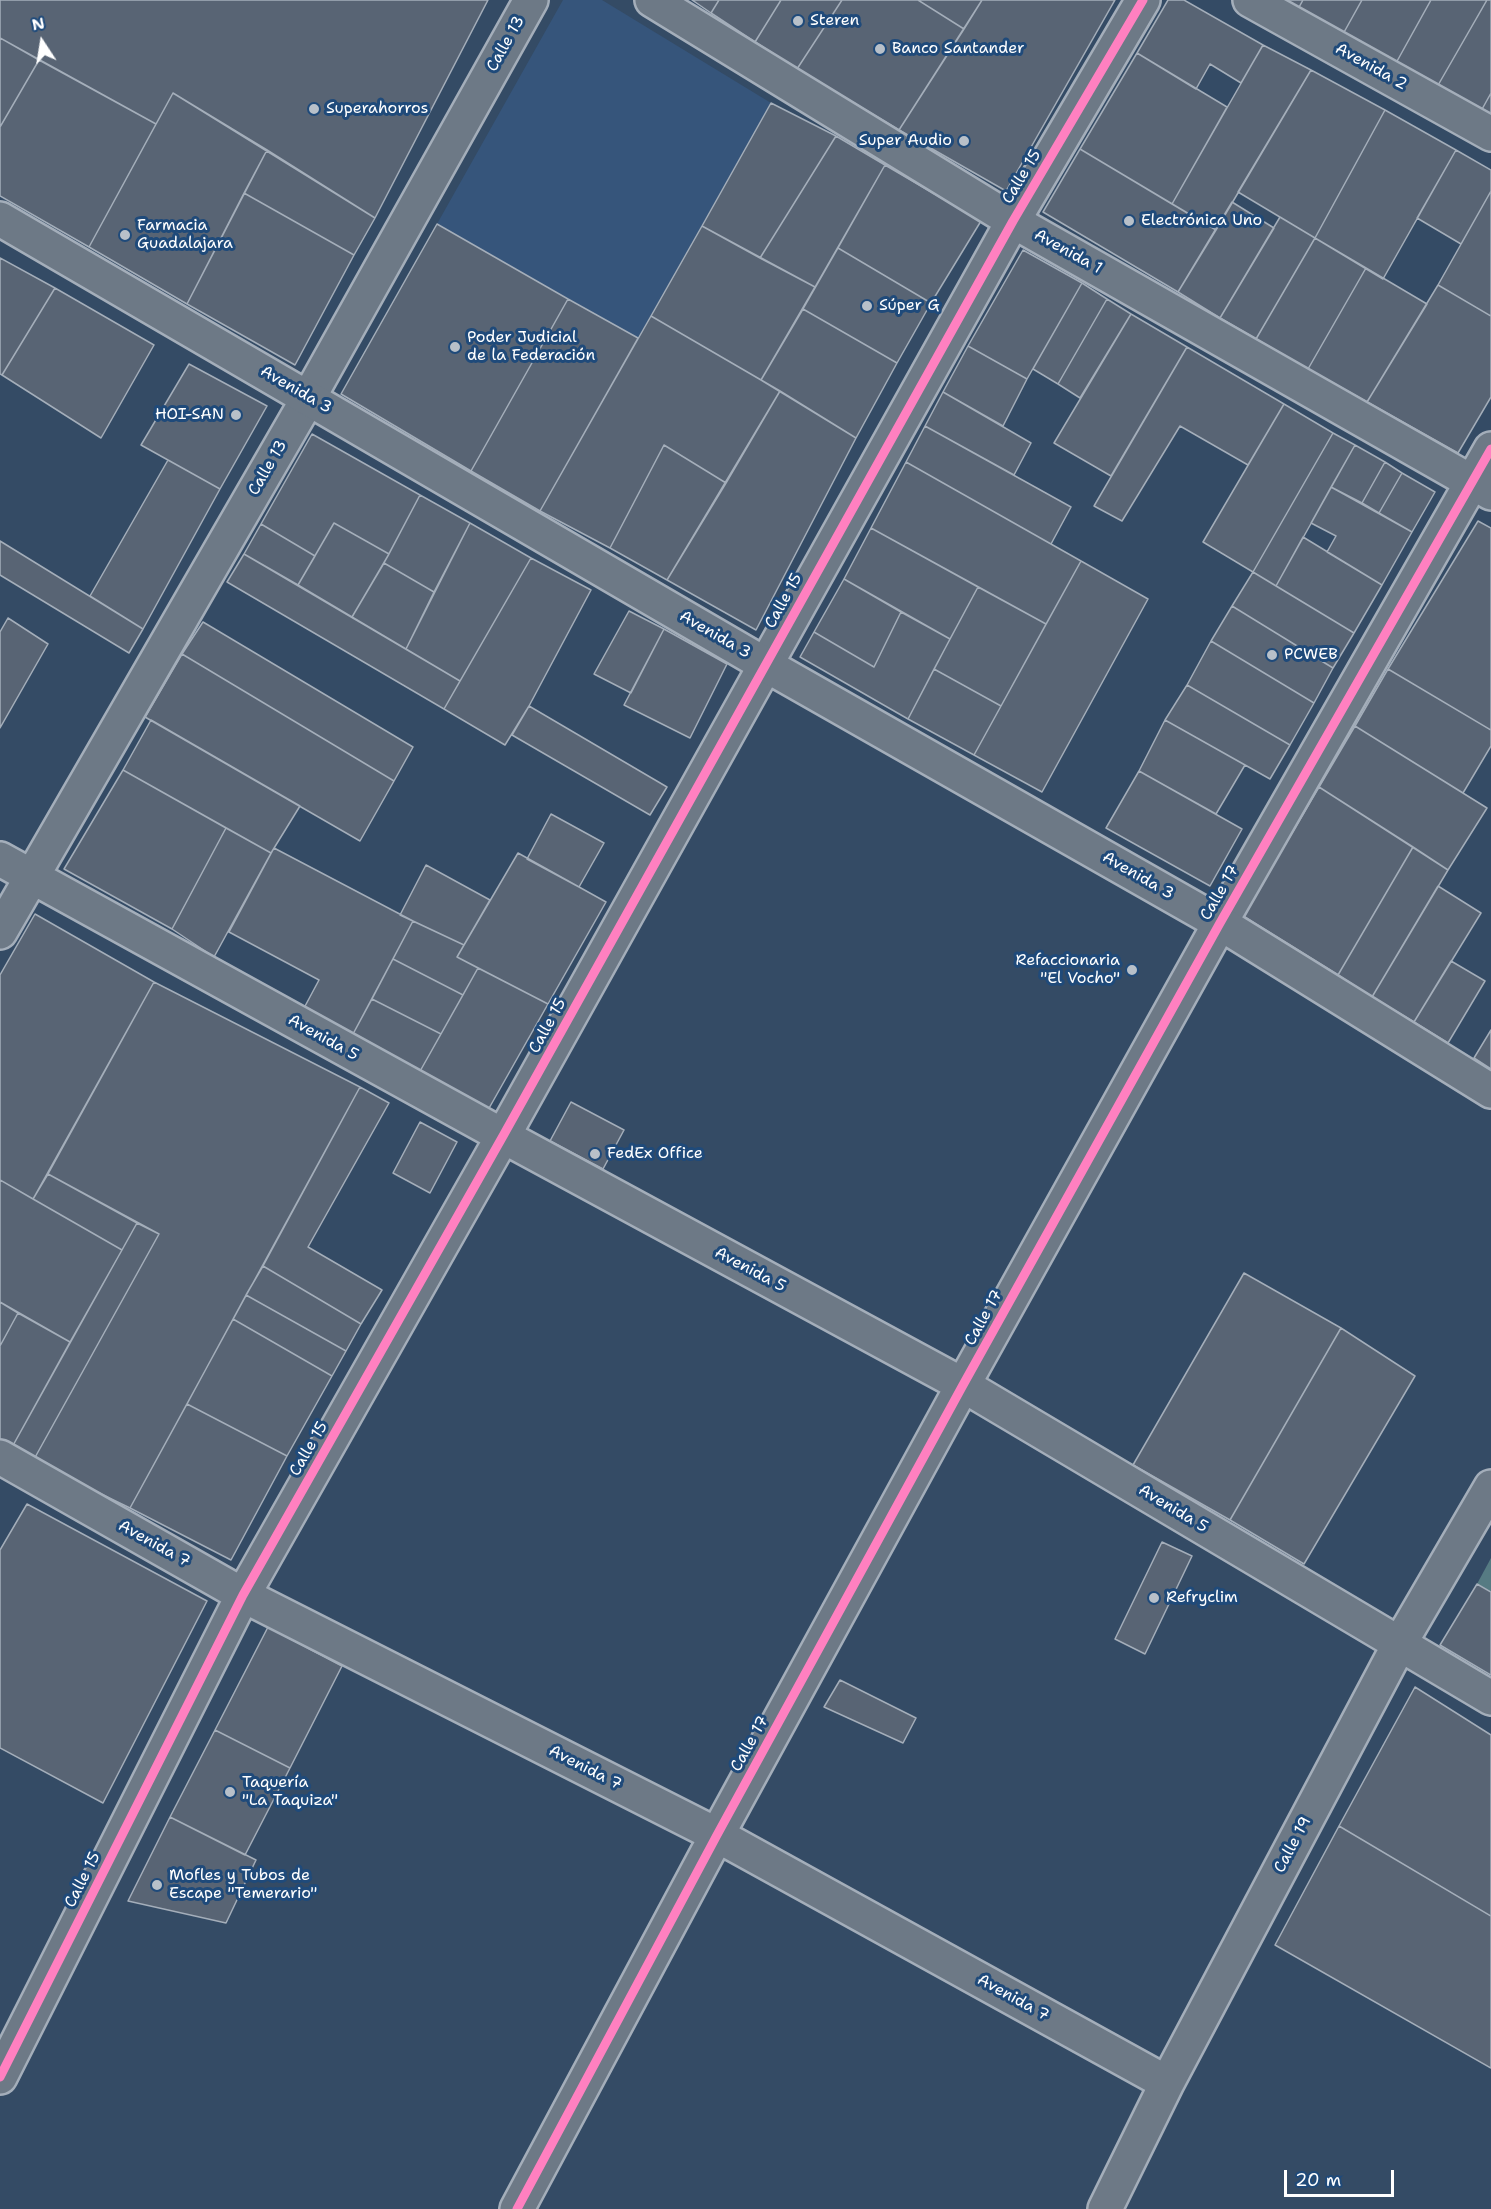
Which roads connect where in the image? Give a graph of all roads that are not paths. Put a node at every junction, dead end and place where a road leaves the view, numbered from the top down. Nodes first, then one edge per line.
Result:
1 (531, 0) edge
2 (652, 0) edge
3 (1143, 0) edge
4 (1250, 0) edge
5 (1491, 134) edge
6 (0, 219) edge
7 (1013, 221) junction
8 (309, 397) junction
9 (1491, 449) edge
10 (1482, 487) edge
11 (766, 665) junction
12 (0, 859) edge
13 (31, 878) junction
14 (1220, 923) junction
15 (0, 932) edge
16 (1491, 1091) edge
17 (503, 1136) junction
18 (963, 1385) junction
19 (0, 1457) edge
20 (1491, 1487) edge
21 (243, 1595) junction
22 (1400, 1643) junction
23 (1491, 1698) edge
24 (717, 1835) junction
25 (0, 2077) edge
26 (1167, 2084) junction
27 (517, 2209) edge
28 (1105, 2209) edge

1 - 8 street, Calle 13
2 - 7 street, Avenida 1
3 - 7 street, Calle 15
4 - 5 street, Avenida 2
6 - 8 street, Avenida 3
7 - 10 street, Avenida 1
7 - 11 street, Calle 15
8 - 11 street, Avenida 3
8 - 13 street, Calle 13
9 - 10 street, Calle 17
10 - 14 street, Calle 17
11 - 14 street, Avenida 3
11 - 17 street, Calle 15
12 - 13 street, Avenida 5
13 - 15 street, Calle 13
13 - 17 street, Avenida 5
14 - 16 street, Avenida 3
14 - 18 street, Calle 17
17 - 18 street, Avenida 5
17 - 21 street, Calle 15
18 - 22 street, Avenida 5
18 - 24 street, Calle 17
19 - 21 street, Avenida 7
20 - 22 street, Calle 19
21 - 24 street, Avenida 7
21 - 25 street, Calle 15
22 - 23 street, Avenida 5
22 - 26 street, Calle 19
24 - 26 street, Avenida 7
24 - 27 street, Calle 17
26 - 28 street, Calle 19

